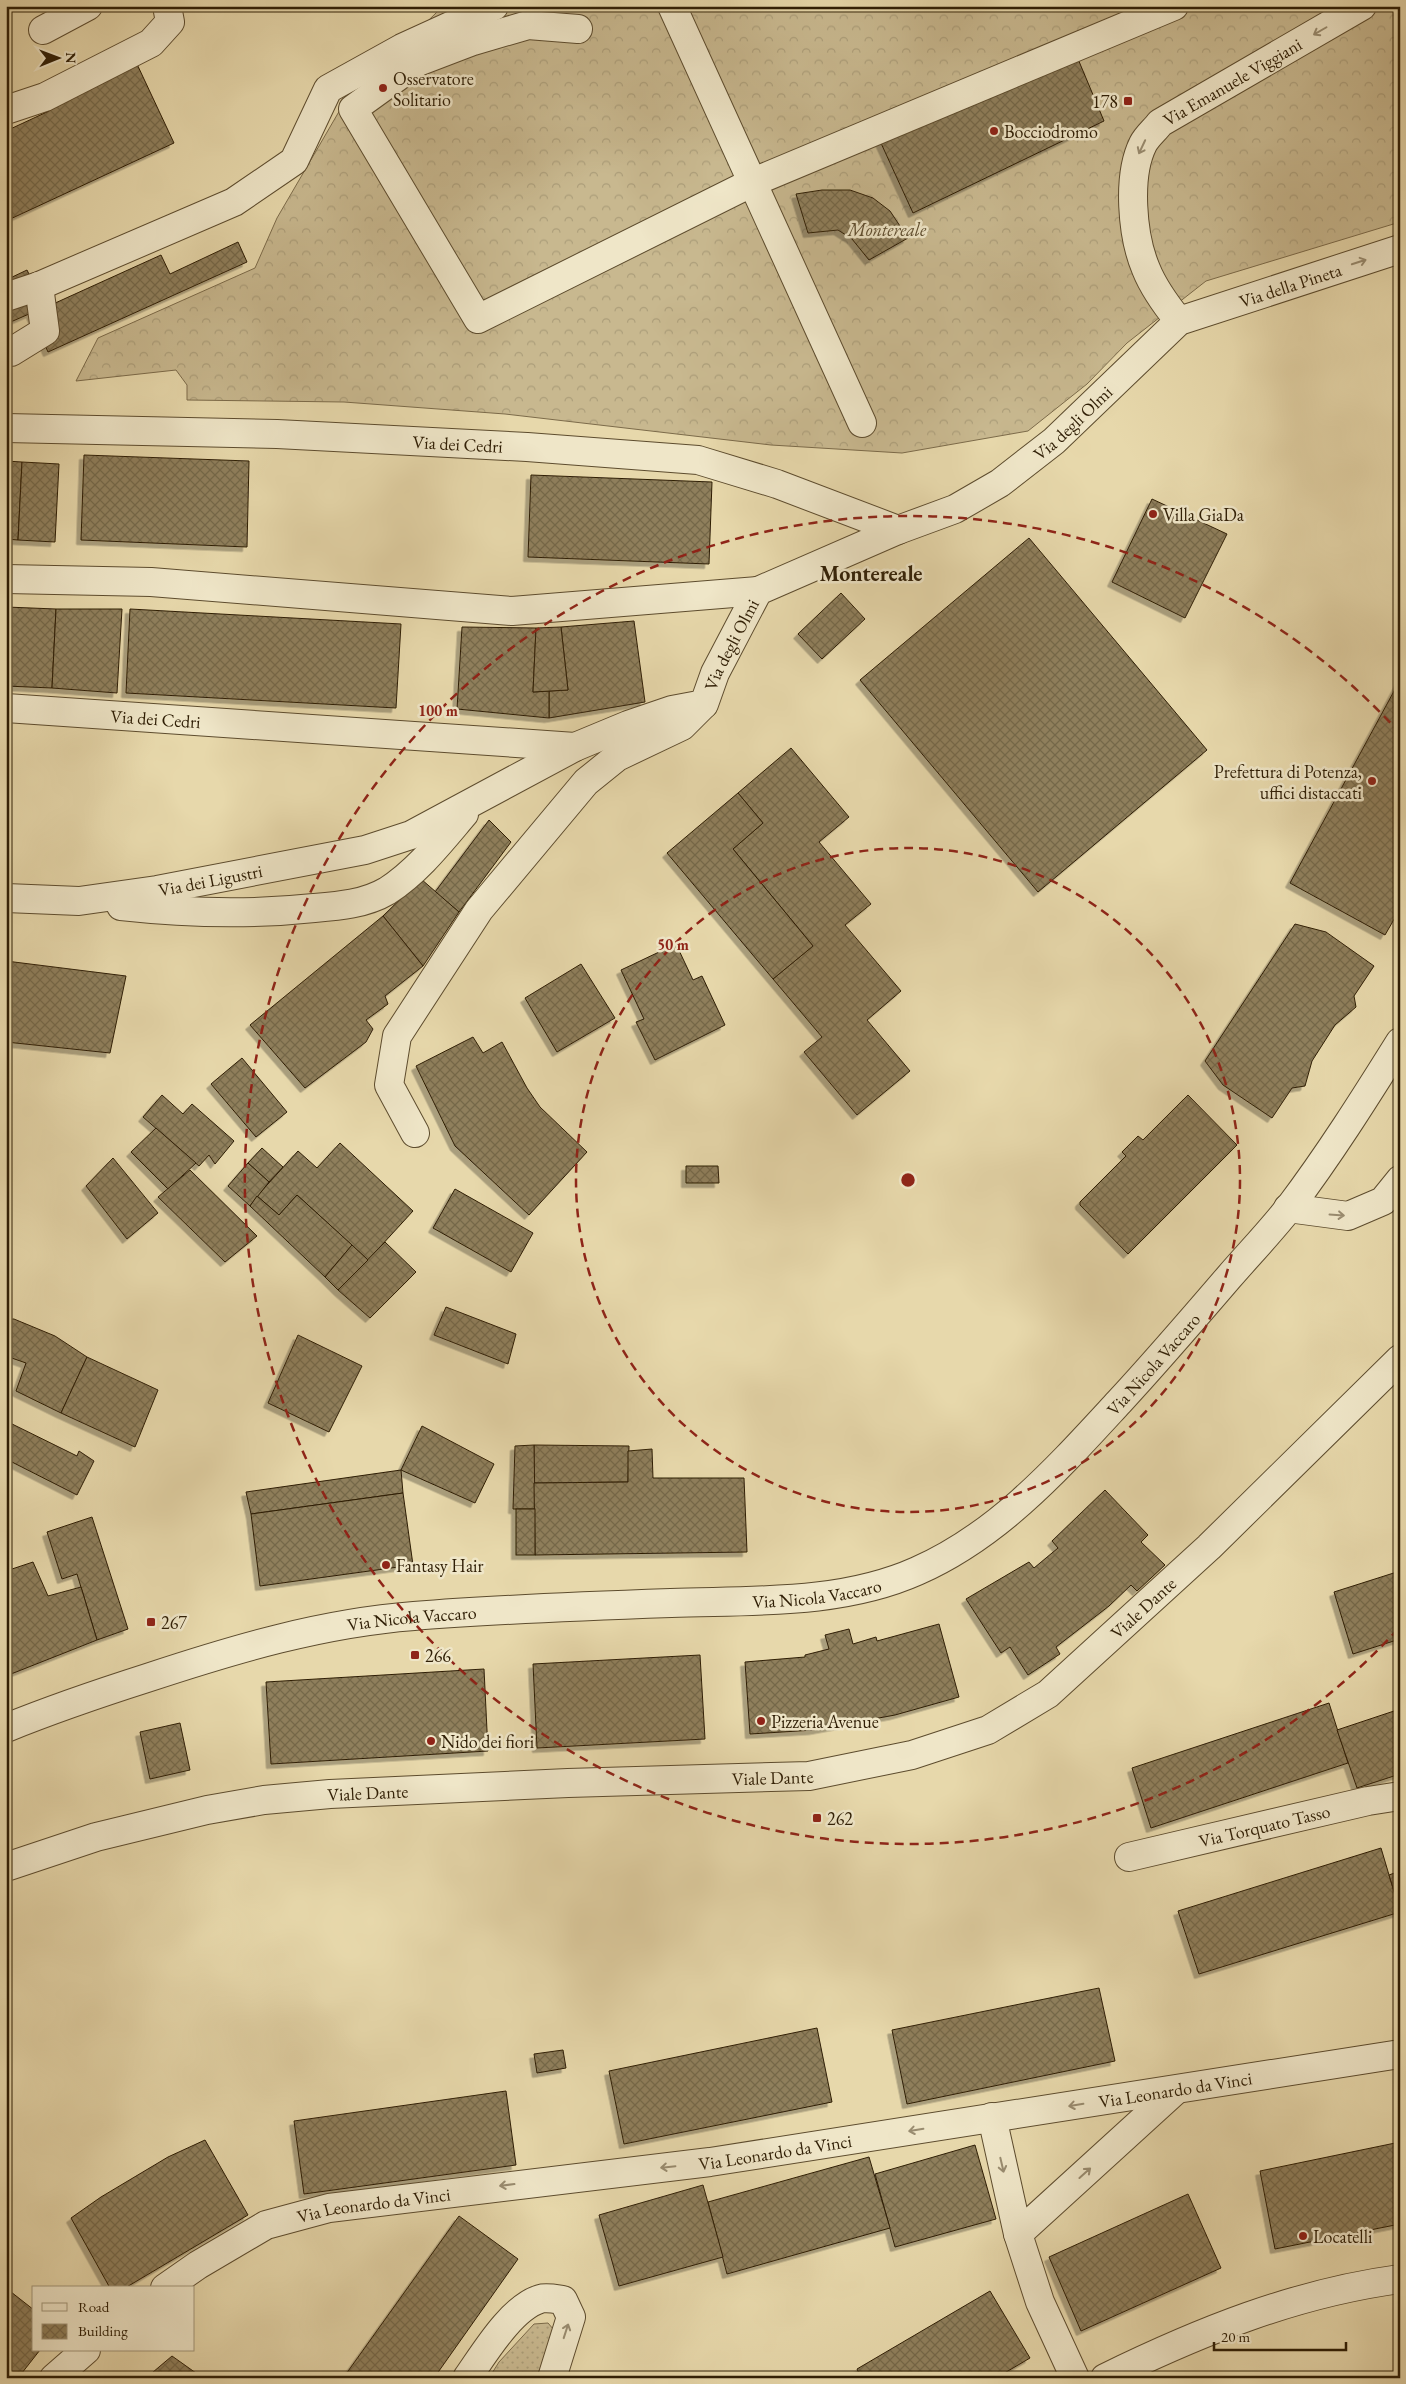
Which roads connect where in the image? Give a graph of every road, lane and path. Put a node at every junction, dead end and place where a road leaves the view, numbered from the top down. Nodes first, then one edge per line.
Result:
1 (88, 6) edge
2 (167, 6) edge
3 (494, 6) edge
4 (672, 6) edge
5 (1174, 6) edge
6 (1362, 6) edge
7 (578, 29) dead end
8 (43, 30) dead end
9 (6, 110) edge
10 (751, 183) junction
11 (1400, 248) edge
12 (39, 286) junction
13 (6, 297) edge
14 (1179, 321) junction
15 (6, 352) edge
16 (862, 423) dead end
17 (6, 428) edge
18 (898, 530) junction
19 (6, 579) edge
20 (758, 592) junction
21 (704, 704) junction
22 (6, 708) edge
23 (575, 748) junction
24 (476, 800) junction
25 (411, 835) joint
26 (6, 898) edge
27 (79, 901) junction
28 (1400, 1042) edge
29 (415, 1133) dead end
30 (1400, 1180) edge
31 (1288, 1208) junction
32 (1400, 1360) edge
33 (6, 1728) edge
34 (1400, 1796) edge
35 (1129, 1857) dead end
36 (6, 1867) edge
37 (1400, 2054) edge
38 (1176, 2090) junction
39 (992, 2118) junction
40 (1018, 2234) junction
41 (1400, 2279) edge
42 (168, 2286) edge
43 (84, 2352) edge
44 (54, 2378) edge
45 (467, 2378) edge
46 (552, 2378) edge
47 (1075, 2378) edge
48 (1105, 2378) edge

1 - 8 street
2 - 9 street
3 - 12 street
4 - 10 street
5 - 10 street
6 -> 14 street, Via Emanuele Viggiani
7 - 10 street
10 - 16 street
14 -> 11 street, Via della Pineta
12 - 13 street
12 - 15 street
14 - 18 street, Via degli Olmi
17 - 18 street, Via dei Cedri
18 - 20 street, Via degli Olmi
19 - 20 street
20 - 21 street, Via degli Olmi
21 - 23 street, Via degli Olmi
21 - 29 street
22 - 23 street, Via dei Cedri
23 - 24 street, Via degli Olmi
24 - 25 street, Via degli Olmi
24 - 27 street
25 - 27 street, Via dei Ligustri
26 - 27 street, Via dei Ligustri
28 - 31 street, Via Nicola Vaccaro
31 -> 30 street
31 - 33 street, Via Nicola Vaccaro
32 - 36 street, Viale Dante
34 - 35 street, Via Torquato Tasso
37 - 38 street, Via Leonardo da Vinci
38 -> 39 street, Via Leonardo da Vinci
40 -> 38 street
39 -> 40 street
39 -> 42 street, Via Leonardo da Vinci
40 - 47 street
41 - 48 street
43 - 44 street
46 -> 45 street

